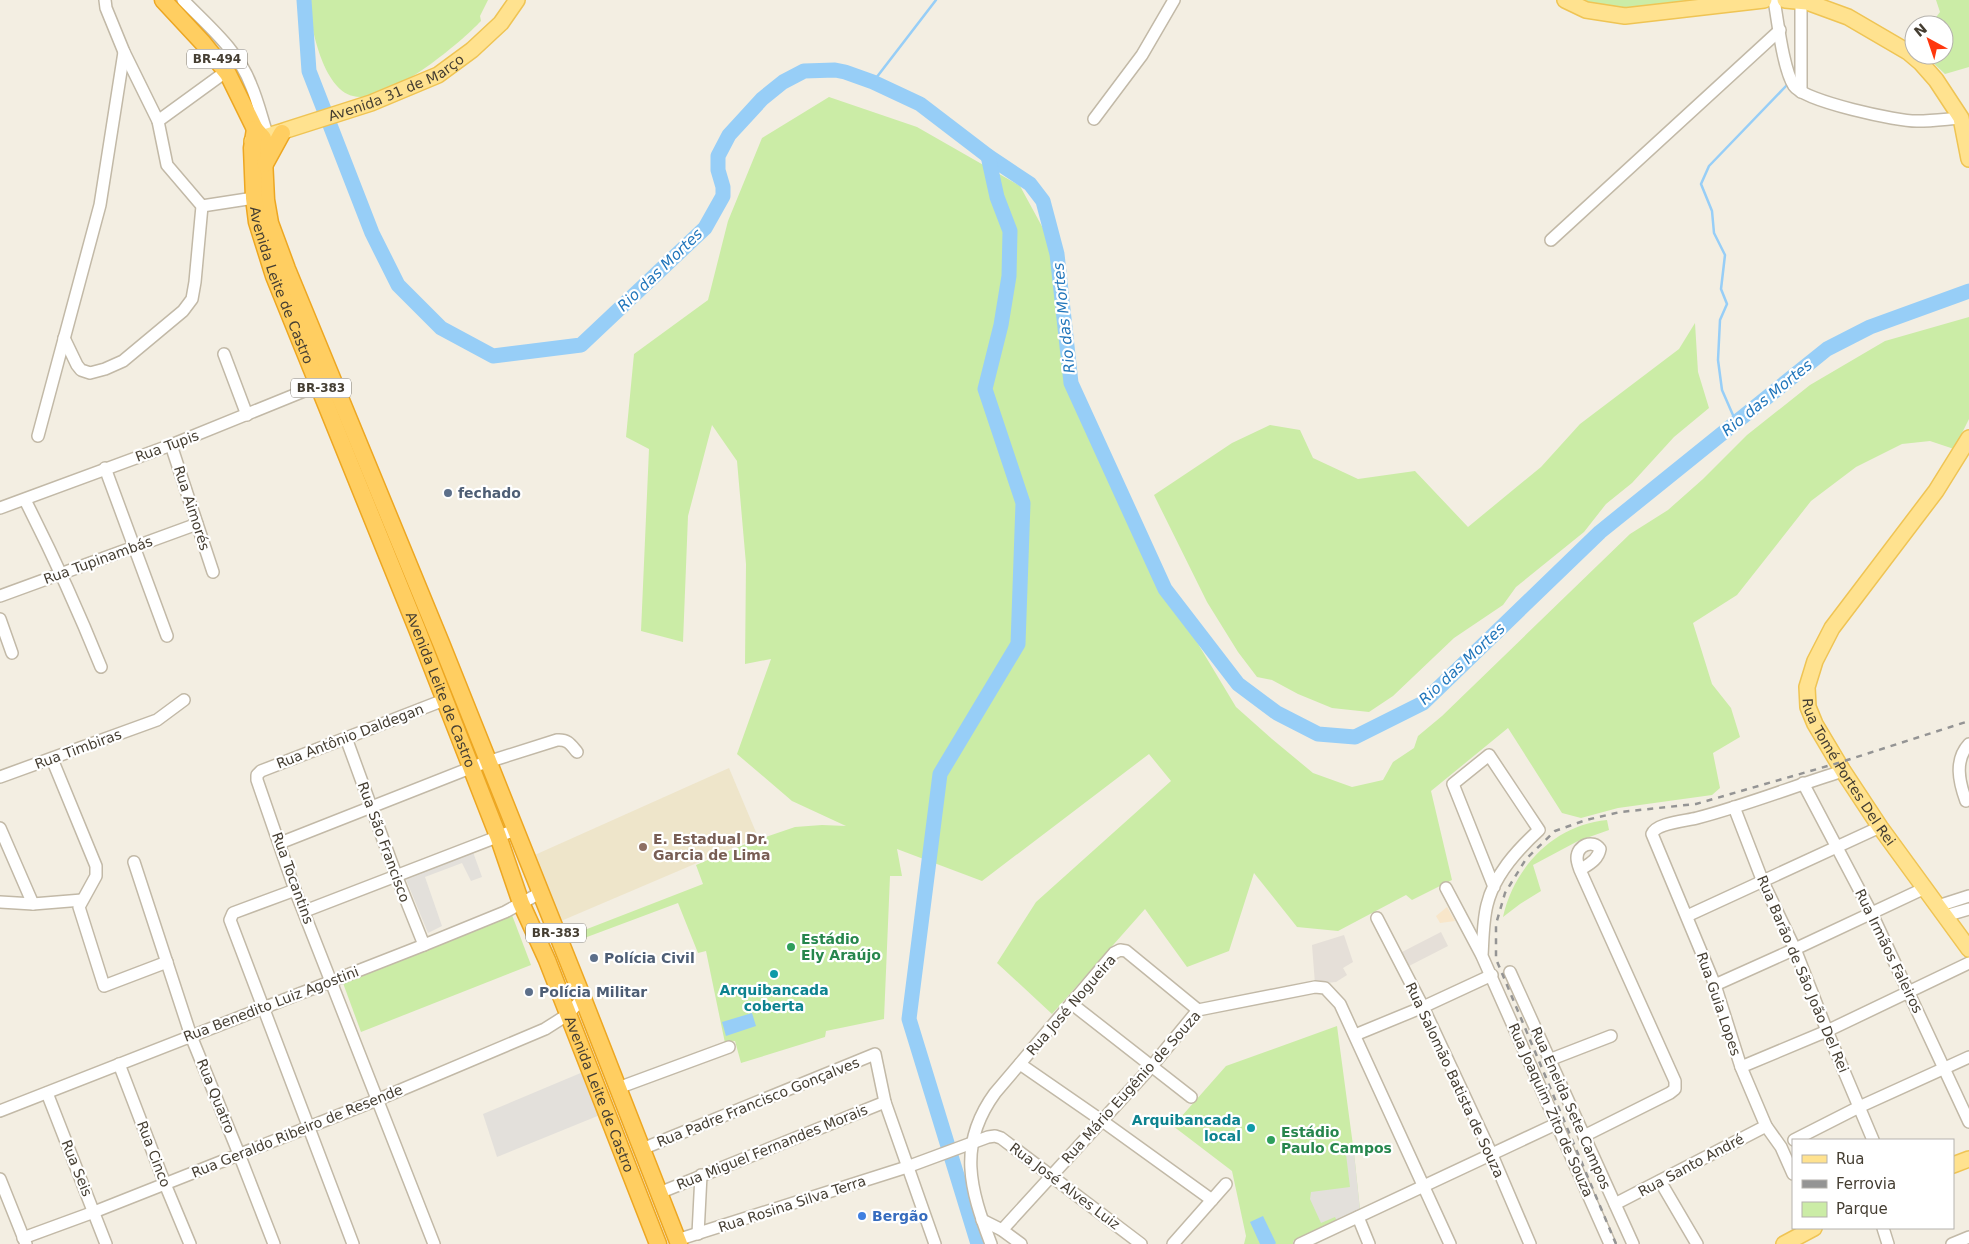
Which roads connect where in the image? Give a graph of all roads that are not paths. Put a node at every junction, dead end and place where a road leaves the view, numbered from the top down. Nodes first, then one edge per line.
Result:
1 (105, 0) edge
2 (163, 0) edge
3 (183, 0) edge
4 (517, 0) edge
5 (1174, 0) edge
6 (1565, 0) edge
7 (1764, 0) edge
8 (1774, 0) edge
9 (1785, 0) edge
10 (1801, 2) junction
11 (1780, 30) junction
12 (124, 52) junction
13 (228, 74) junction
14 (1801, 92) junction
15 (1965, 116) edge
16 (1094, 119) dead end
17 (158, 121) junction
18 (268, 135) junction
19 (1969, 160) edge
20 (254, 198) junction
21 (202, 206) junction
22 (1551, 240) dead end
23 (64, 338) junction
24 (224, 354) dead end
25 (325, 381) junction
26 (247, 415) junction
27 (38, 436) dead end
28 (1969, 438) edge
29 (172, 444) junction
30 (105, 468) junction
31 (26, 500) junction
32 (0, 508) edge
33 (197, 524) junction
34 (132, 546) junction
35 (213, 572) dead end
36 (62, 573) junction
37 (0, 596) edge
38 (0, 619) edge
39 (167, 636) dead end
40 (12, 653) dead end
41 (101, 667) dead end
42 (184, 700) dead end
43 (444, 700) junction
44 (346, 738) junction
45 (1969, 744) edge
46 (577, 752) dead end
47 (52, 759) junction
48 (488, 762) junction
49 (471, 768) junction
50 (1843, 771) junction
51 (257, 775) joint
52 (0, 777) edge
53 (1803, 783) junction
54 (1966, 801) dead end
55 (372, 806) junction
56 (1734, 808) junction
57 (1880, 827) junction
58 (0, 828) edge
59 (515, 830) junction
60 (498, 836) junction
61 (280, 843) junction
62 (1836, 848) junction
63 (134, 862) dead end
64 (1580, 870) dead end
65 (396, 875) junction
66 (1764, 882) junction
67 (1494, 887) junction
68 (1446, 888) dead end
69 (1925, 888) junction
70 (295, 890) junction
71 (540, 893) junction
72 (1969, 896) edge
73 (82, 900) junction
74 (0, 902) edge
75 (521, 903) junction
76 (33, 904) junction
77 (1969, 909) edge
78 (305, 911) junction
79 (1941, 911) junction
80 (1872, 914) junction
81 (1686, 916) junction
82 (1377, 918) dead end
83 (424, 945) junction
84 (1795, 949) junction
85 (1969, 949) edge
86 (1482, 956) junction
87 (167, 962) junction
88 (1969, 963) edge
89 (1510, 972) dead end
90 (1492, 975) junction
91 (332, 981) junction
92 (1715, 985) junction
93 (1909, 991) junction
94 (583, 998) junction
95 (1072, 1004) junction
96 (1423, 1007) junction
97 (264, 1008) junction
98 (1198, 1010) junction
99 (567, 1015) junction
100 (1827, 1031) junction
101 (1354, 1035) junction
102 (190, 1036) junction
103 (1611, 1036) dead end
104 (729, 1047) dead end
105 (1969, 1057) edge
106 (1549, 1060) junction
107 (119, 1064) junction
108 (1020, 1064) junction
109 (1152, 1066) junction
110 (1741, 1067) junction
111 (1945, 1069) junction
112 (618, 1088) junction
113 (47, 1093) junction
114 (1192, 1097) dead end
115 (376, 1100) junction
116 (884, 1102) junction
117 (1859, 1107) junction
118 (0, 1111) edge
119 (1101, 1120) junction
120 (1969, 1122) edge
121 (1556, 1124) junction
122 (309, 1126) junction
123 (1766, 1126) junction
124 (1584, 1136) junction
125 (1797, 1139) edge
126 (1873, 1139) edge
127 (1792, 1142) edge
128 (971, 1143) junction
129 (1781, 1147) junction
130 (958, 1148) joint
131 (642, 1149) junction
132 (239, 1154) junction
133 (1492, 1155) junction
134 (1969, 1159) edge
135 (1954, 1165) edge
136 (912, 1166) junction
137 (1792, 1172) edge
138 (701, 1175) junction
139 (1051, 1175) junction
140 (0, 1179) edge
141 (1660, 1181) junction
142 (165, 1184) junction
143 (1226, 1184) dead end
144 (1424, 1187) junction
145 (659, 1193) junction
146 (1212, 1200) junction
147 (1616, 1204) junction
148 (94, 1212) junction
149 (1358, 1217) junction
150 (982, 1220) junction
151 (1812, 1229) edge
152 (1883, 1229) edge
153 (1002, 1230) junction
154 (698, 1234) junction
155 (1969, 1237) edge
156 (656, 1240) edge
157 (24, 1241) edge
158 (678, 1242) edge
159 (106, 1244) edge
160 (190, 1244) edge
161 (274, 1244) edge
162 (353, 1244) edge
163 (434, 1244) edge
164 (935, 1244) edge
165 (991, 1244) edge
166 (1021, 1244) edge
167 (1141, 1244) edge
168 (1173, 1244) edge
169 (1300, 1244) edge
170 (1369, 1244) edge
171 (1450, 1244) edge
172 (1530, 1244) edge
173 (1610, 1244) edge
174 (1632, 1244) edge
175 (1697, 1244) edge
176 (1784, 1244) edge
177 (1888, 1244) edge
178 (1952, 1244) edge

1 - 12 street
2 - 13 highway, Avenida Leite de Castro / BR-494
3 - 18 street
4 - 18 main road, Avenida 31 de Março
5 - 16 street
6 - 7 main road
8 - 11 street
9 - 10 main road
10 - 14 street
10 - 15 main road
11 - 14 street
11 - 22 street
12 - 17 street
12 - 23 street
13 - 17 street
13 - 18 highway, Avenida Leite de Castro / BR-494
14 - 15 street
15 - 19 main road
17 - 21 street
18 - 20 highway, Avenida Leite de Castro / BR-383
18 - 25 highway, Avenida Leite de Castro / BR-383
20 - 21 street
20 - 25 highway, Avenida Leite de Castro / BR-383
21 - 23 street
23 - 27 street
24 - 26 street
25 - 26 street, Rua Tupis
25 - 43 highway, Avenida Leite de Castro / BR-383
25 - 48 highway, Avenida Leite de Castro / BR-383
26 - 29 street, Rua Tupis
28 - 50 main road, Rua Tomé Portes Del Rei
29 - 30 street, Rua Tupis
29 - 33 street, Rua Aimorés
30 - 31 street, Rua Tupis
30 - 34 street
31 - 32 street, Rua Tupis
31 - 36 street
33 - 34 street, Rua Tupinambás
33 - 35 street, Rua Aimorés
34 - 36 street, Rua Tupinambás
34 - 39 street
36 - 37 street, Rua Tupinambás
36 - 41 street
38 - 40 street
42 - 47 street, Rua Timbiras
43 - 44 street, Rua Antônio Daldegan
43 - 49 highway, Avenida Leite de Castro / BR-383
44 - 51 street, Rua Antônio Daldegan
44 - 55 street, Rua São Francisco
45 - 54 street
46 - 48 street
47 - 52 street, Rua Timbiras
47 - 73 street
48 - 49 street
48 - 59 highway, Avenida Leite de Castro / BR-383
49 - 55 street
49 - 60 highway, Avenida Leite de Castro / BR-383
50 - 53 street
50 - 57 main road, Rua Tomé Portes Del Rei
51 - 61 street, Rua Tocantins
53 - 56 street
53 - 62 street, Rua Irmãos Faleiros
55 - 61 street
55 - 65 street, Rua São Francisco
56 - 66 street, Rua Barão de São João Del Rei
56 - 81 street, Rua Guia Lopes
57 - 62 street
57 - 69 main road, Rua Tomé Portes Del Rei
58 - 76 street
59 - 60 street
59 - 71 highway, Avenida Leite de Castro / BR-383
60 - 65 street
60 - 75 highway, Avenida Leite de Castro / BR-383
61 - 70 street, Rua Tocantins
62 - 66 street
62 - 80 street, Rua Irmãos Faleiros
63 - 87 street, Rua Quatro
64 - 124 street
65 - 78 street
65 - 83 street, Rua São Francisco
66 - 81 street
66 - 84 street, Rua Barão de São João Del Rei
67 - 67 street
67 - 86 street
68 - 86 street, Rua Joaquim Zito de Souza
69 - 79 main road, Rua Tomé Portes Del Rei
69 - 80 street
70 - 78 street, Rua Tocantins
70 - 97 street
71 - 75 street, Rua Benedito Luiz Agostini
71 - 94 highway, Avenida Leite de Castro / BR-383
72 - 79 street
73 - 76 street
73 - 87 street
74 - 76 street
75 - 83 street, Rua Benedito Luiz Agostini
75 - 99 highway, Avenida Leite de Castro / BR-383
77 - 79 street
78 - 91 street, Rua Tocantins
79 - 85 main road, Rua Tomé Portes Del Rei
80 - 84 street
80 - 93 street, Rua Irmãos Faleiros
81 - 92 street, Rua Guia Lopes
82 - 96 street, Rua Salomão Batista de Souza
83 - 91 street, Rua Benedito Luiz Agostini
84 - 92 street
84 - 100 street, Rua Barão de São João Del Rei
86 - 90 street, Rua Joaquim Zito de Souza
87 - 102 street, Rua Quatro
88 - 93 street
89 - 106 street, Rua Eneida Sete Campos
90 - 96 street
90 - 121 street, Rua Joaquim Zito de Souza
91 - 97 street, Rua Benedito Luiz Agostini
91 - 115 street, Rua Tocantins
92 - 110 street, Rua Guia Lopes
93 - 100 street
93 - 111 street, Rua Irmãos Faleiros
94 - 99 street, Rua Geraldo Ribeiro de Resende
94 - 112 highway, Avenida Leite de Castro / BR-383
95 - 98 street, Rua José Nogueira
95 - 108 street, Rua José Nogueira
95 - 109 street
96 - 101 street
96 - 133 street, Rua Salomão Batista de Souza
97 - 102 street, Rua Benedito Luiz Agostini
97 - 122 street
98 - 101 street, Rua Mário Eugênio de Souza
98 - 109 street, Rua Mário Eugênio de Souza
99 - 115 street, Rua Geraldo Ribeiro de Resende
99 - 156 highway, Avenida Leite de Castro / BR-383
100 - 110 street
100 - 117 street, Rua Barão de São João Del Rei
101 - 144 street
102 - 107 street, Rua Benedito Luiz Agostini
102 - 132 street, Rua Quatro
103 - 106 street
104 - 112 street
105 - 111 street
106 - 124 street, Rua Eneida Sete Campos
107 - 113 street, Rua Benedito Luiz Agostini
107 - 142 street, Rua Cinco
108 - 119 street
108 - 128 street, Rua José Nogueira
109 - 114 street
109 - 119 street, Rua Mário Eugênio de Souza
110 - 123 street, Rua Guia Lopes
111 - 117 street
111 - 120 street, Rua Irmãos Faleiros
112 - 131 highway, Avenida Leite de Castro / BR-383
113 - 118 street, Rua Benedito Luiz Agostini
113 - 148 street, Rua Seis
115 - 122 street, Rua Geraldo Ribeiro de Resende
115 - 163 street, Rua Tocantins
116 - 131 street, Rua Padre Francisco Gonçalves
116 - 136 street
116 - 138 street, Rua Miguel Fernandes Morais
117 - 125 street
117 - 126 street, Rua Barão de São João Del Rei
119 - 139 street, Rua Mário Eugênio de Souza
119 - 146 street
121 - 133 street
121 - 173 street, Rua Joaquim Zito de Souza
122 - 132 street, Rua Geraldo Ribeiro de Resende
122 - 162 street
123 - 129 street, Rua Guia Lopes
123 - 141 street, Rua Santo André
124 - 147 street, Rua Eneida Sete Campos
127 - 129 street
128 - 130 street, Rua José Alves Luiz
128 - 139 street, Rua José Alves Luiz
128 - 150 street
129 - 137 street, Rua Guia Lopes
130 - 136 street, Rua Rosina Silva Terra
131 - 145 highway, Avenida Leite de Castro / BR-383
132 - 142 street, Rua Geraldo Ribeiro de Resende
132 - 161 street, Rua Quatro
133 - 144 street
133 - 172 street, Rua Salomão Batista de Souza
134 - 135 main road
136 - 154 street, Rua Rosina Silva Terra
136 - 164 street
138 - 145 street, Rua Miguel Fernandes Morais
138 - 154 street
139 - 153 street, Rua Mário Eugênio de Souza
139 - 167 street, Rua José Alves Luiz
140 - 157 street
141 - 147 street, Rua Santo André
141 - 175 street
142 - 148 street, Rua Geraldo Ribeiro de Resende
142 - 160 street, Rua Cinco
143 - 146 street
144 - 149 street
144 - 171 street
145 - 158 highway, Avenida Leite de Castro / BR-383
146 - 168 street
147 - 174 street, Rua Eneida Sete Campos
148 - 157 street, Rua Geraldo Ribeiro de Resende
148 - 159 street, Rua Seis
149 - 169 street
149 - 170 street
150 - 153 street
150 - 165 street
151 - 176 main road
152 - 177 street
153 - 166 street
154 - 158 street, Rua Rosina Silva Terra
155 - 178 street
156 - 158 highway

